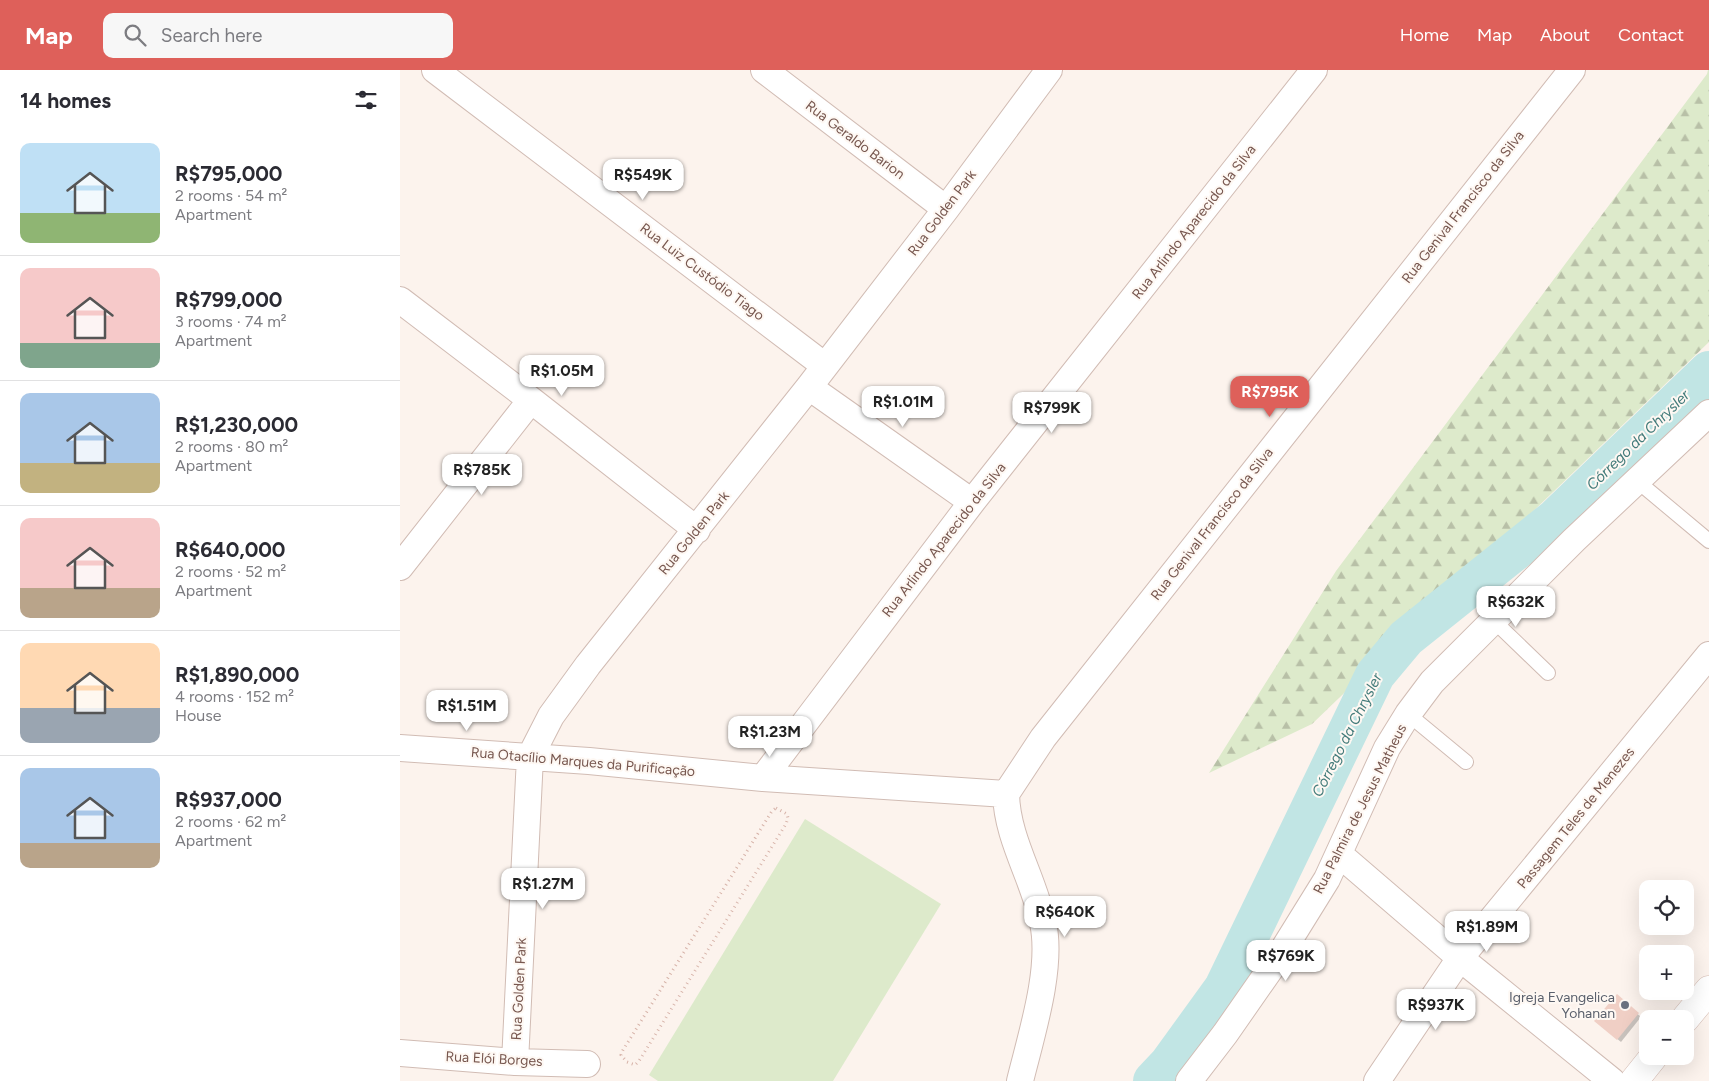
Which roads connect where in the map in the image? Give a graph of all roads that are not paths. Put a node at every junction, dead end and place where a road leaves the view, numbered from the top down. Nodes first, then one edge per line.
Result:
1 (435, 70) edge
2 (1049, 70) edge
3 (1314, 70) edge
4 (1571, 70) edge
5 (777, 74) edge
6 (946, 209) junction
7 (400, 300) edge
8 (825, 366) junction
9 (809, 387) junction
10 (531, 400) junction
11 (1709, 413) edge
12 (1636, 480) junction
13 (972, 502) junction
14 (697, 530) junction
15 (1709, 541) edge
16 (402, 561) edge
17 (1494, 621) junction
18 (1709, 655) edge
19 (1548, 673) dead end
20 (1408, 714) junction
21 (400, 748) edge
22 (530, 757) junction
23 (1466, 762) dead end
24 (763, 778) junction
25 (1006, 794) junction
26 (1339, 854) junction
27 (1460, 958) junction
28 (1709, 990) edge
29 (1692, 1010) edge
30 (400, 1053) edge
31 (515, 1062) junction
32 (587, 1064) dead end
33 (1647, 1065) edge
34 (1020, 1081) edge
35 (1189, 1081) edge
36 (1377, 1081) edge
37 (1612, 1081) edge
38 (1634, 1081) edge

1 - 8 street, Rua Luiz Custódio Tiago
2 - 6 street, Rua Golden Park
3 - 13 street, Rua Arlindo Aparecido da Silva
4 - 25 street, Rua Genival Francisco da Silva
5 - 6 street, Rua Geraldo Barion
6 - 8 street, Rua Golden Park
7 - 10 street
8 - 9 street, Rua Golden Park
9 - 13 street
9 - 14 street, Rua Golden Park
10 - 14 street
10 - 16 street
11 - 12 street, Rua Palmira de Jesus Matheus
12 - 15 lane
12 - 17 street, Rua Palmira de Jesus Matheus
13 - 24 street, Rua Arlindo Aparecido da Silva
14 - 22 street, Rua Golden Park
17 - 19 lane
17 - 20 street, Rua Palmira de Jesus Matheus
18 - 27 street, Passagem Teles de Menezes
20 - 23 lane
20 - 26 street, Rua Palmira de Jesus Matheus
21 - 22 street, Rua Otacílio Marques da Purificação
22 - 24 street, Rua Otacílio Marques da Purificação
22 - 31 street, Rua Golden Park
24 - 25 street, Rua Otacílio Marques da Purificação
25 - 34 street
26 - 27 street
26 - 35 street, Rua Palmira de Jesus Matheus
27 - 36 street, Passagem Teles de Menezes
27 - 37 street
28 - 29 main road
30 - 31 street, Rua Elói Borges
31 - 32 street, Rua Elói Borges
33 - 38 main road

